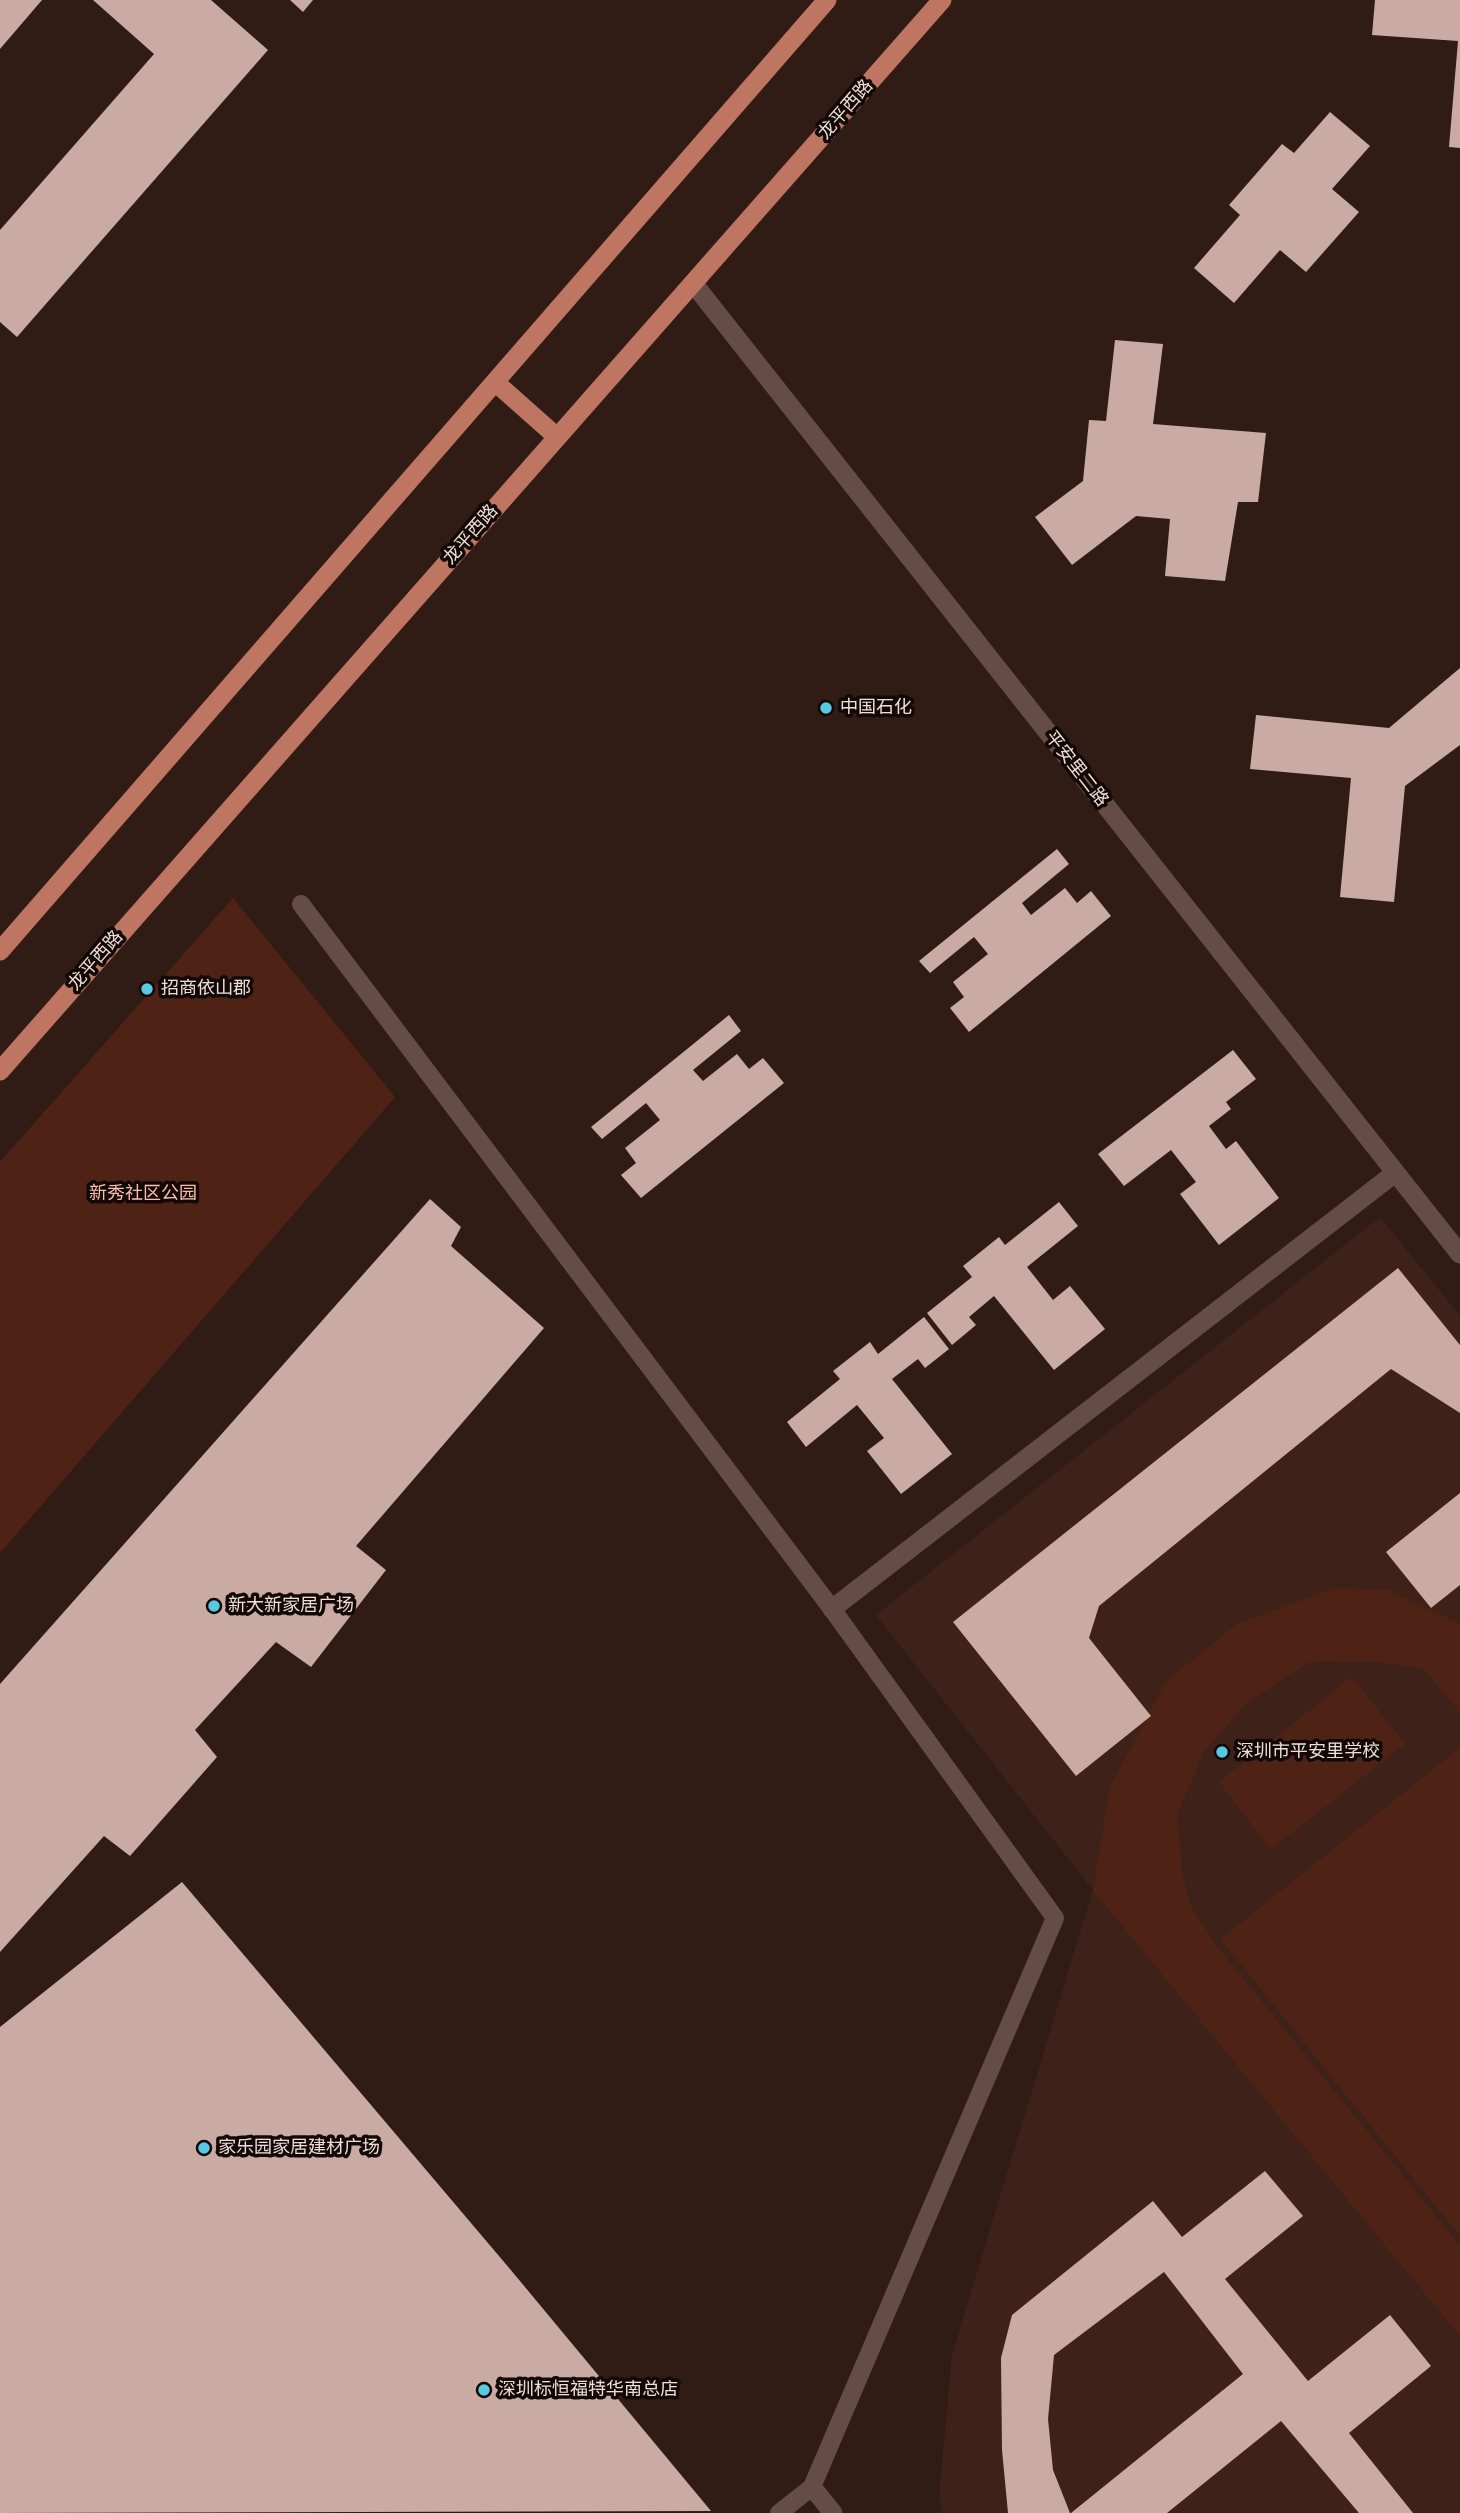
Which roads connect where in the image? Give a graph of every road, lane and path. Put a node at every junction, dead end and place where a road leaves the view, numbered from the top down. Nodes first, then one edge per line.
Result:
1 (827, 0) edge
2 (942, 0) edge
3 (693, 283) junction
4 (495, 382) junction
5 (557, 437) junction
6 (301, 904) dead end
7 (0, 951) edge
8 (0, 1071) edge
9 (1395, 1173) junction
10 (1460, 1254) edge
11 (832, 1609) junction
12 (812, 2487) junction
13 (779, 2513) edge
14 (833, 2513) edge

1 - 4 main road
2 - 3 main road, 龙平西路
3 - 5 main road, 龙平西路
3 - 9 street, 平安里二路
4 - 5 main road
4 - 7 main road
5 - 8 main road, 龙平西路
6 - 11 lane
9 - 10 street, 平安里二路
9 - 11 street
11 - 12 lane
12 - 13 lane
12 - 14 street

